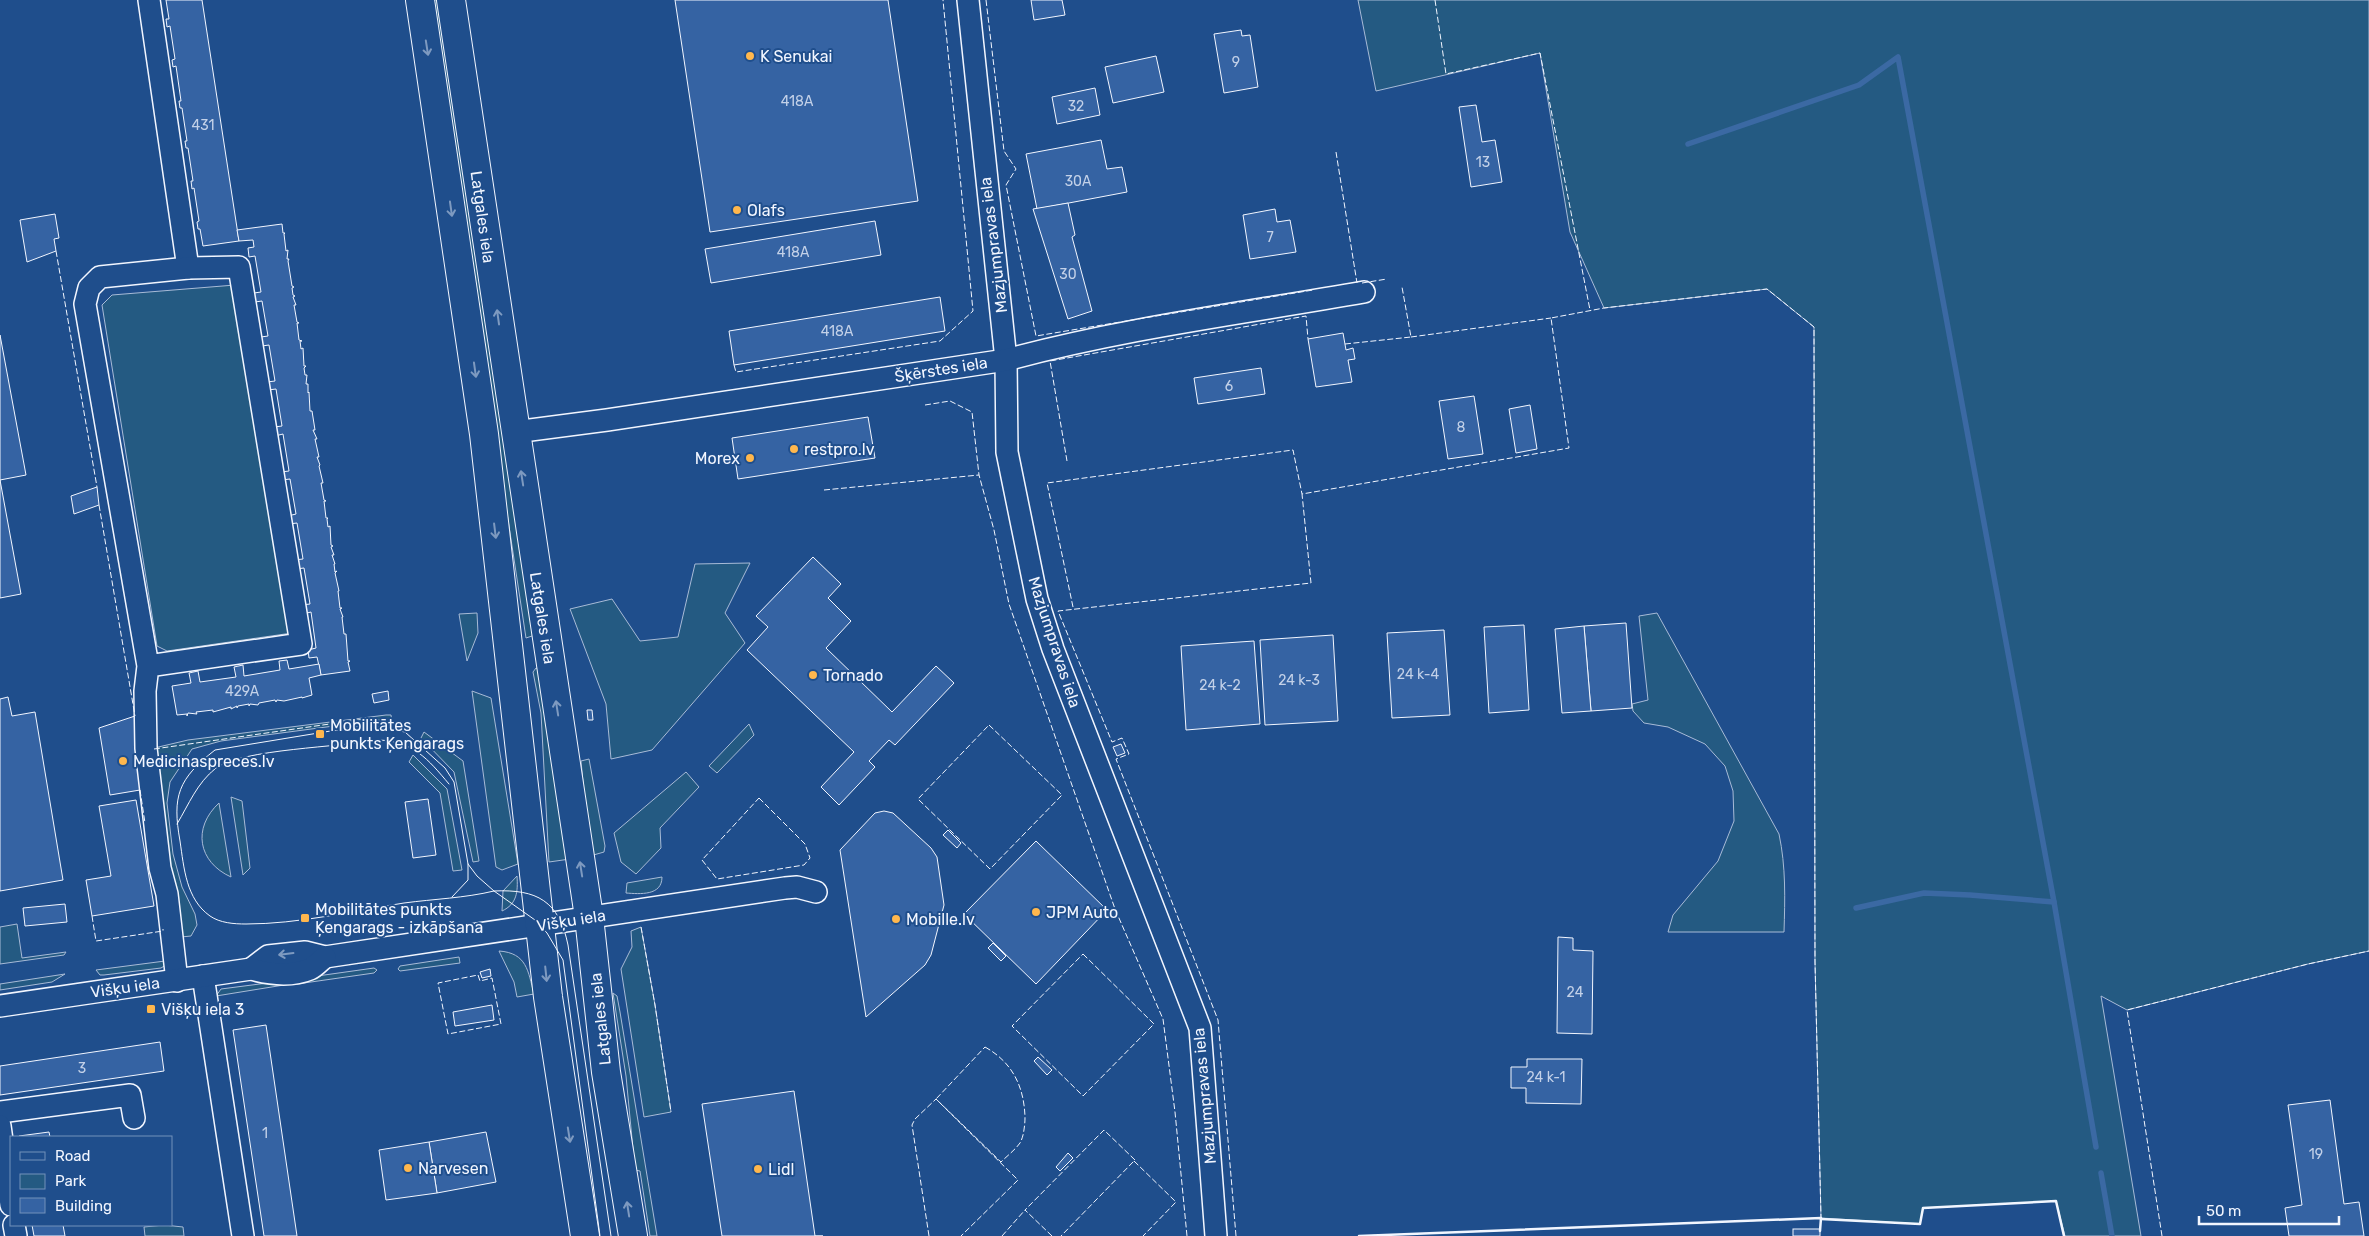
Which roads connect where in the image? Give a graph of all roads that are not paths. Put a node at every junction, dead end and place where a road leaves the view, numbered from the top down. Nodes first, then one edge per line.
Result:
1 (149, 0) edge
2 (420, 0) edge
3 (451, 0) edge
4 (968, 0) edge
5 (188, 268) junction
6 (1364, 292) dead end
7 (1006, 360) junction
8 (515, 432) junction
9 (148, 666) junction
10 (816, 892) dead end
11 (589, 917) junction
12 (541, 926) junction
13 (203, 976) junction
14 (177, 980) junction
15 (0, 1006) edge
16 (0, 1112) edge
17 (134, 1118) dead end
18 (0, 1126) edge
19 (10, 1198) edge
20 (243, 1236) edge
21 (585, 1236) edge
22 (633, 1236) edge
23 (1216, 1236) edge

1 - 5 street
2 -> 12 highway, Latgales iela
8 -> 3 highway, Latgales iela
4 - 7 street, Mazjumpravas iela
5 - 9 street
5 - 9 street
6 - 7 street, Šķērstes iela
7 - 8 street, Šķērstes iela
7 - 23 street, Mazjumpravas iela
11 -> 8 highway, Latgales iela
9 - 14 street
10 - 11 street, Višķu iela
11 - 12 street, Višķu iela
22 -> 11 highway, Latgales iela
12 - 13 street, Višķu iela
12 -> 21 highway, Latgales iela
13 - 14 street, Višķu iela
13 - 20 street
14 - 15 street, Višķu iela
16 - 17 street
18 - 19 street

